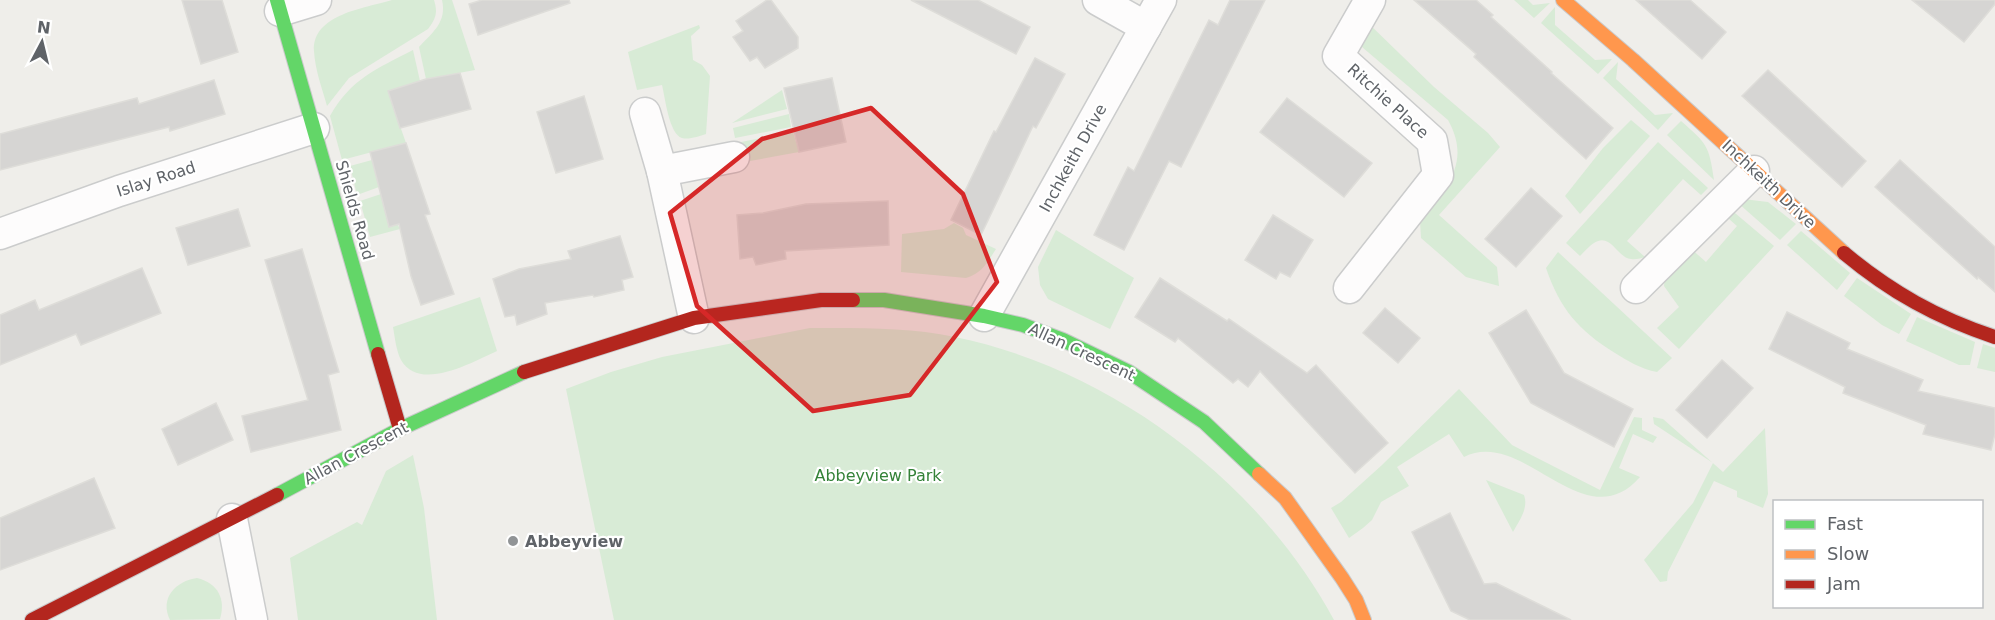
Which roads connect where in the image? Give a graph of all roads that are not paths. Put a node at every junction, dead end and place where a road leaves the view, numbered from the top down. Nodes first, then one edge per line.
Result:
1 (316, 0) edge
2 (1098, 0) edge
3 (1161, 0) edge
4 (1370, 0) edge
5 (1563, 0) edge
6 (279, 5) edge
7 (1146, 27) junction
8 (645, 113) dead end
9 (314, 128) junction
10 (734, 157) dead end
11 (662, 171) junction
12 (1754, 171) junction
13 (0, 234) edge
14 (1633, 286) dead end
15 (1348, 288) dead end
16 (984, 316) junction
17 (694, 318) junction
18 (1995, 337) edge
19 (400, 429) junction
20 (232, 519) junction
21 (32, 620) edge
22 (252, 620) edge
23 (1364, 620) edge

1 - 6 street
2 - 7 street
3 - 7 street, Inchkeith Drive
4 - 15 street, Ritchie Place
5 - 12 street, Inchkeith Drive
6 - 9 street, Shields Road
7 - 16 street, Inchkeith Drive
8 - 11 street
9 - 13 street, Islay Road
9 - 19 street, Shields Road
10 - 11 street
11 - 17 street
12 - 14 street
12 - 18 street, Inchkeith Drive
16 - 17 street, Allan Crescent
16 - 23 street, Allan Crescent
17 - 19 street, Allan Crescent
19 - 20 street, Allan Crescent
20 - 21 street, Allan Crescent
20 - 22 street

